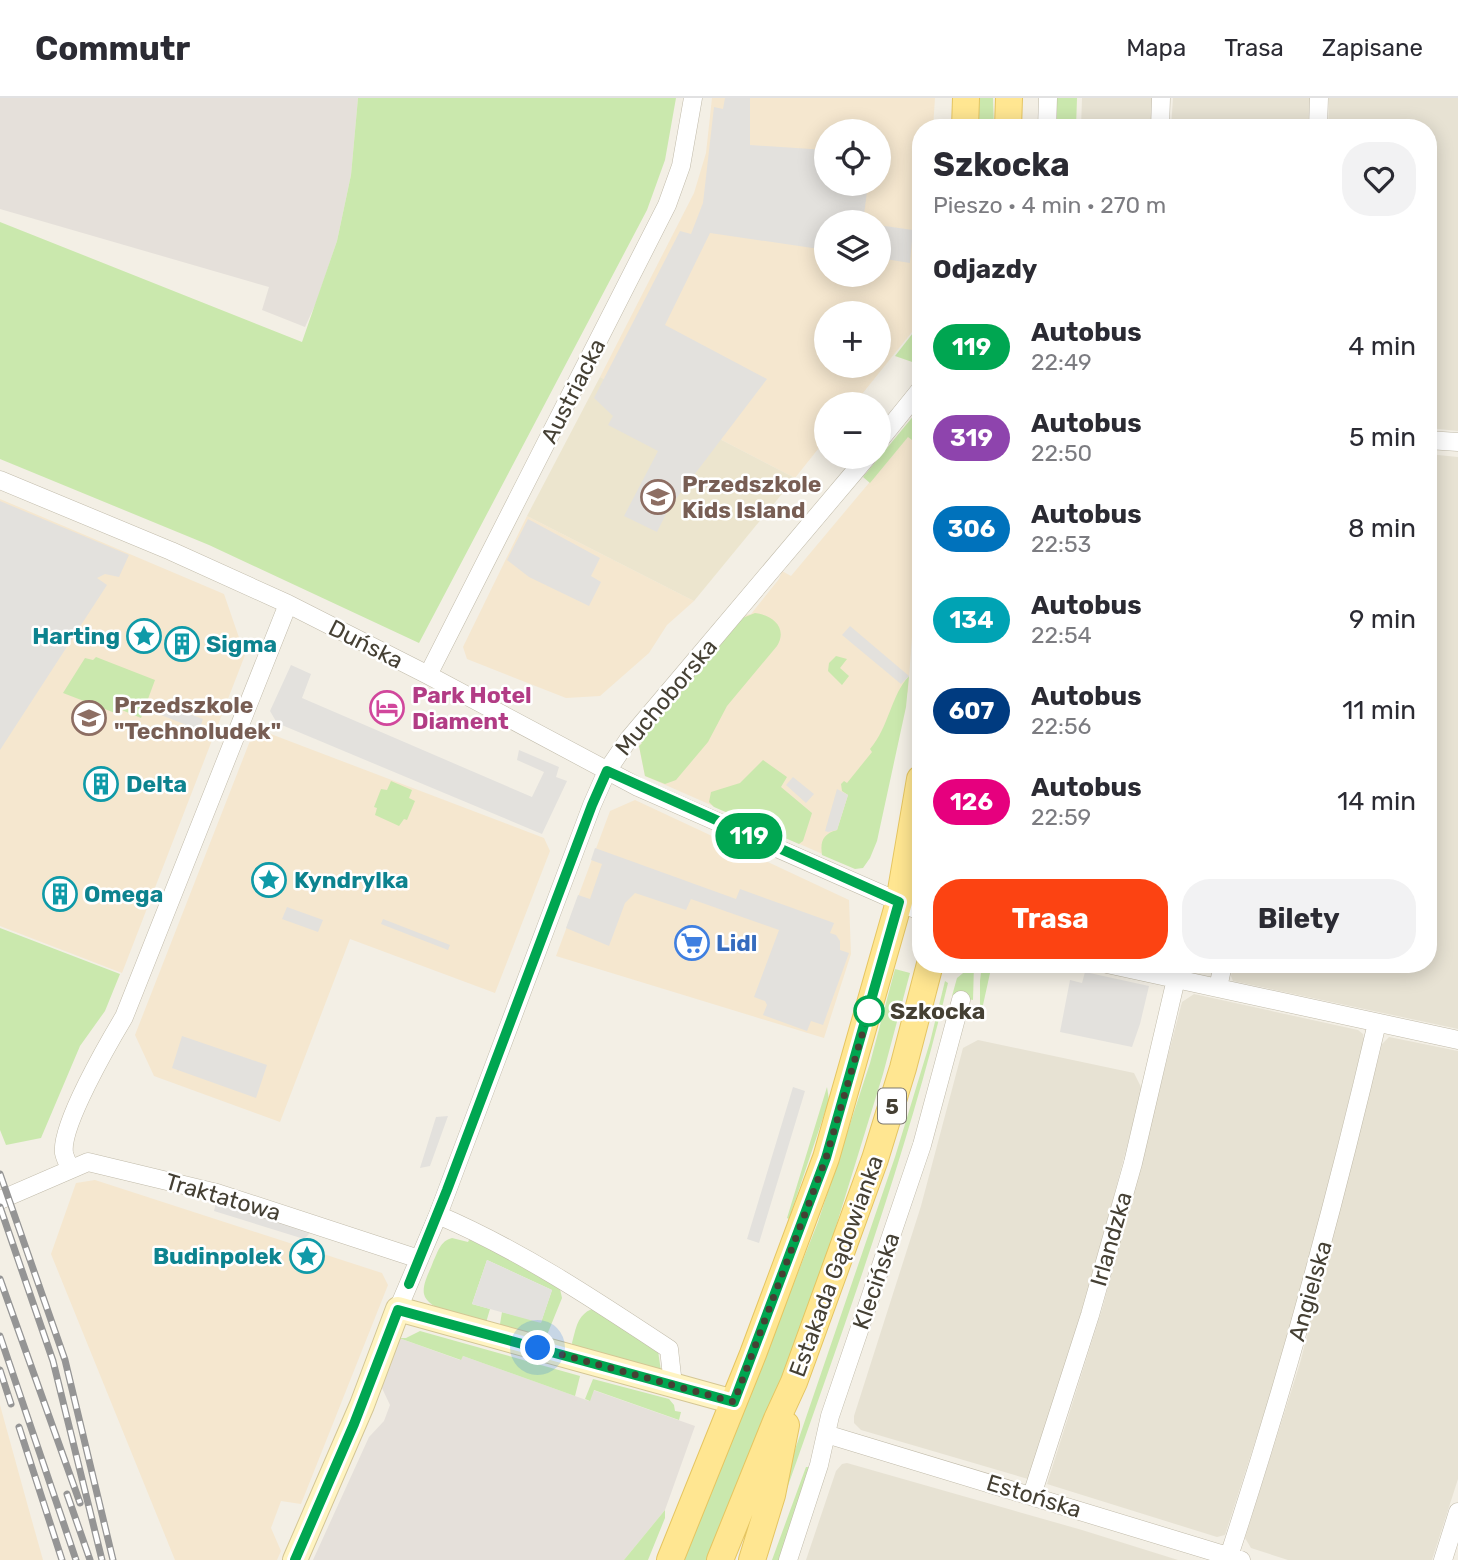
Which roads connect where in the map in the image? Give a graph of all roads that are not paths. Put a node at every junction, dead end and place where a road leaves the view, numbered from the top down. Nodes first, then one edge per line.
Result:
1 (693, 98) edge
2 (966, 98) edge
3 (1009, 98) edge
4 (1048, 98) edge
5 (1161, 98) edge
6 (1319, 98) edge
7 (965, 119) edge
8 (1008, 119) edge
9 (1047, 119) edge
10 (1160, 119) edge
11 (1318, 119) edge
12 (912, 400) edge
13 (891, 426) edge
14 (1437, 441) edge
15 (1458, 442) edge
16 (856, 469) edge
17 (0, 480) edge
18 (288, 604) junction
19 (428, 675) junction
20 (607, 771) junction
21 (912, 881) edge
22 (910, 906) edge
23 (928, 973) edge
24 (1148, 973) edge
25 (1222, 973) edge
26 (1176, 979) junction
27 (1219, 988) junction
28 (961, 1000) dead end
29 (1377, 1023) junction
30 (1458, 1040) edge
31 (70, 1168) junction
32 (0, 1199) edge
33 (438, 1215) junction
34 (419, 1259) junction
35 (398, 1310) junction
36 (794, 1382) junction
37 (673, 1385) junction
38 (734, 1402) junction
39 (826, 1434) junction
40 (1032, 1495) junction
41 (1458, 1513) edge
42 (1235, 1558) edge
43 (295, 1560) edge
44 (670, 1560) edge
45 (720, 1560) edge
46 (752, 1560) edge
47 (788, 1560) edge
48 (1443, 1560) edge

1 - 19 street, Austriacka
2 - 7 main road
3 - 8 main road
4 - 9 street
5 - 10 street
6 - 11 street
12 - 13 street
14 - 15 street
16 - 20 street, Muchoborska
17 - 18 street, Duńska
18 - 19 street, Duńska
18 - 31 street
19 - 20 street, Duńska
20 - 22 street, Duńska
20 - 33 street, Muchoborska
21 - 22 main road, Estakada Gądowianka / 5
22 - 38 main road, Estakada Gądowianka / 5
23 - 36 main road, Estakada Gądowianka / 5
24 - 26 street
25 - 27 street
26 - 27 street
26 - 40 street, Irlandzka
27 - 29 street
28 - 39 street, Klecińska
29 - 30 street
29 - 42 street, Angielska
31 - 32 street, Traktatowa
31 - 34 street, Traktatowa
33 - 34 street, Muchoborska
33 - 37 street
34 - 35 street, Muchoborska
35 - 37 main road
35 - 43 main road, Muchoborska
36 - 45 main road, Estakada Gądowianka / 5
36 - 46 main road
37 - 38 main road
38 - 44 main road, Estakada Gądowianka / 5
39 - 40 street, Estońska
39 - 47 street, Klecińska
40 - 42 street, Estońska
41 - 48 street

